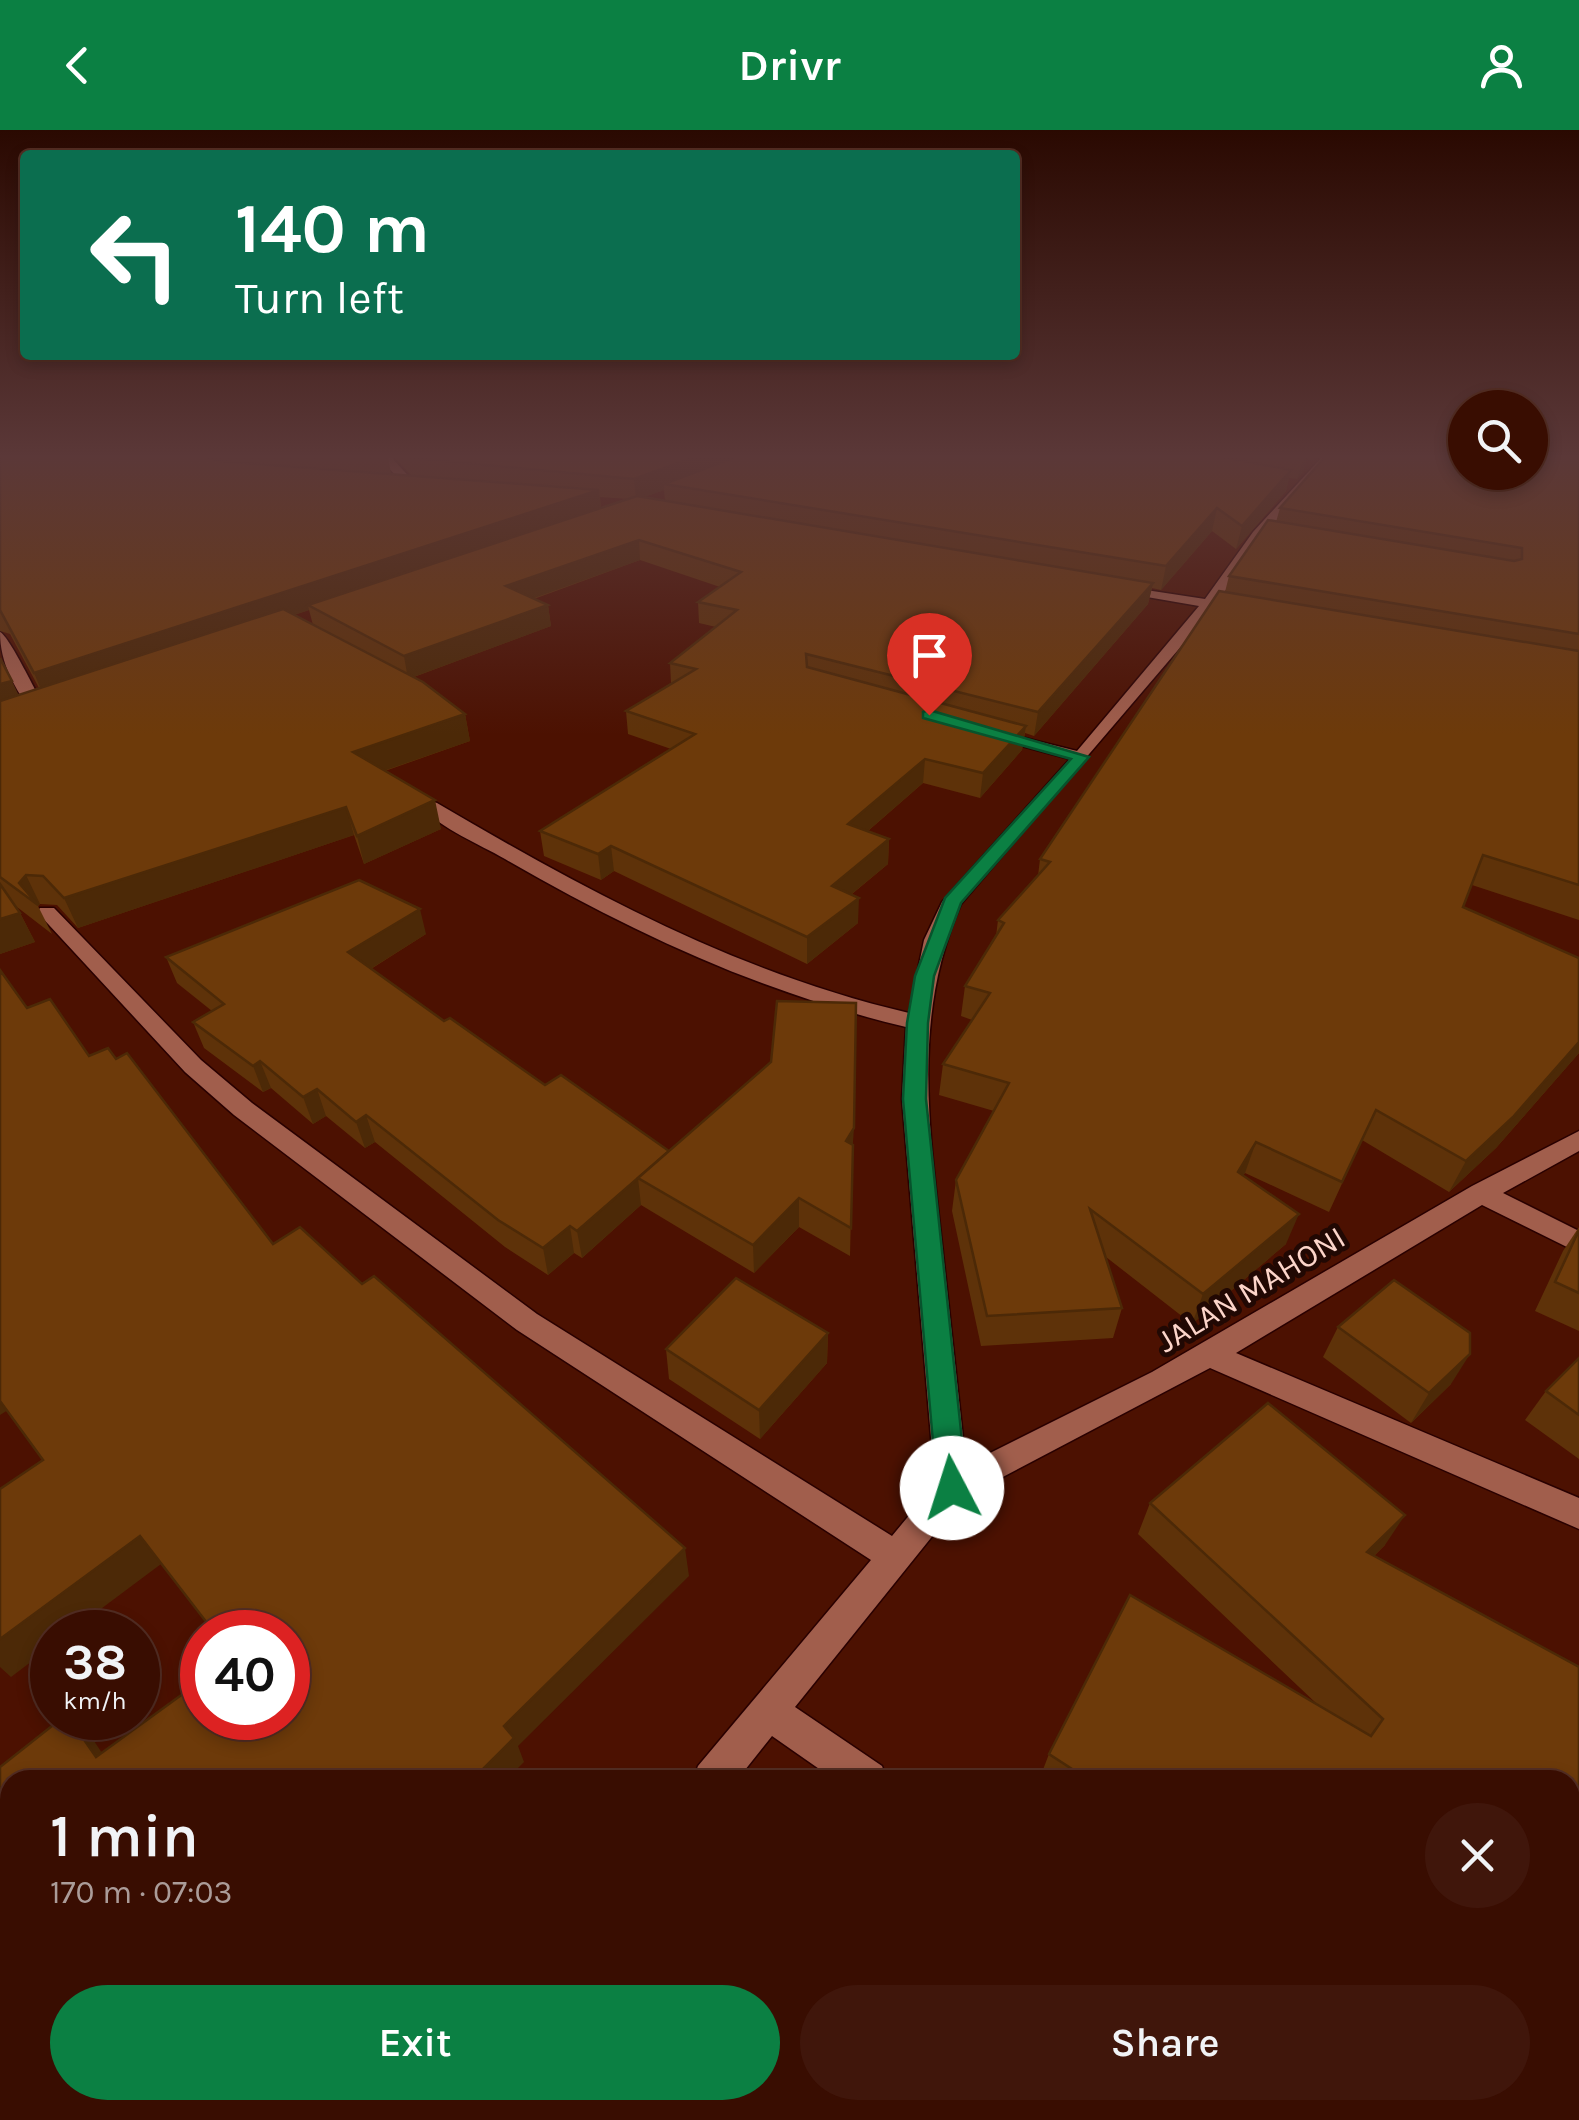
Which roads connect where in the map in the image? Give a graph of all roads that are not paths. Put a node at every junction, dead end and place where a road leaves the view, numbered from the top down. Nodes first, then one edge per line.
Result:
1 (1256, 549) edge
2 (1094, 584) edge
3 (1209, 604) junction
4 (1246, 610) edge
5 (0, 636) edge
6 (58, 705) edge
7 (986, 730) edge
8 (1081, 757) junction
9 (430, 806) edge
10 (47, 912) edge
11 (918, 1023) junction
12 (1579, 1140) edge
13 (1480, 1193) junction
14 (1579, 1242) edge
15 (1212, 1354) junction
16 (952, 1488) junction
17 (1579, 1514) edge
18 (896, 1557) junction
19 (769, 1711) junction
20 (720, 1770) edge
21 (854, 1770) edge

1 - 3 street
2 - 3 street
3 - 4 street
3 - 8 street
5 - 6 street
7 - 8 street
8 - 11 street
9 - 11 street
10 - 18 street
11 - 16 street
12 - 13 street, JALAN MAHONI
13 - 14 street
13 - 15 street, JALAN MAHONI
15 - 16 street, JALAN MAHONI
15 - 17 street
16 - 18 street
18 - 19 street
19 - 20 street
19 - 21 street

